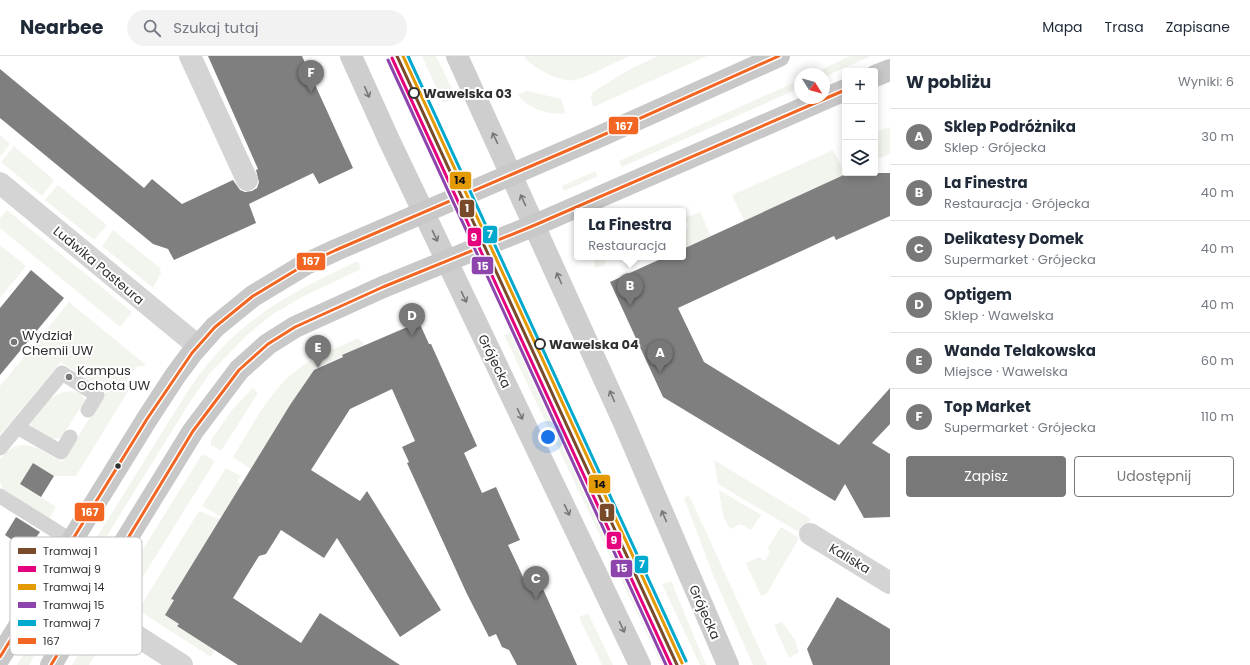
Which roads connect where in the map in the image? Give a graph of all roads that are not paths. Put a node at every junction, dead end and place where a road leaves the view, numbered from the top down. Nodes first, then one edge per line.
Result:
1 (190, 56) edge
2 (351, 56) edge
3 (457, 56) edge
4 (779, 56) edge
5 (890, 70) edge
6 (878, 75) edge
7 (842, 91) edge
8 (511, 174) junction
9 (247, 180) dead end
10 (0, 183) edge
11 (576, 208) edge
12 (574, 209) edge
13 (423, 212) junction
14 (535, 226) junction
15 (447, 261) junction
16 (198, 346) junction
17 (88, 410) dead end
18 (17, 427) junction
19 (70, 437) dead end
20 (0, 448) edge
21 (0, 496) edge
22 (810, 534) dead end
23 (66, 537) edge
24 (74, 537) edge
25 (128, 537) edge
26 (890, 582) edge
27 (142, 639) edge
28 (10, 640) edge
29 (57, 655) edge
30 (0, 656) edge
31 (51, 665) edge
32 (182, 665) edge
33 (640, 665) edge
34 (728, 665) edge

1 - 9 street
2 -> 13 main road, Grójecka
8 -> 3 main road, Grójecka
4 - 8 main road
5 - 6 main road
7 - 11 main road
8 - 13 main road
14 -> 8 main road, Grójecka
10 - 16 street, Ludwika Pasteura
12 - 14 main road
13 -> 15 main road, Grójecka
13 - 16 main road
14 - 15 main road
34 -> 14 main road, Grójecka
15 - 25 main road
15 -> 33 main road, Grójecka
16 - 24 main road
17 - 18 lane
18 - 19 lane
18 - 20 lane
21 - 23 lane
22 - 26 street, Kaliska
27 - 32 street
28 - 30 main road
29 - 31 main road

